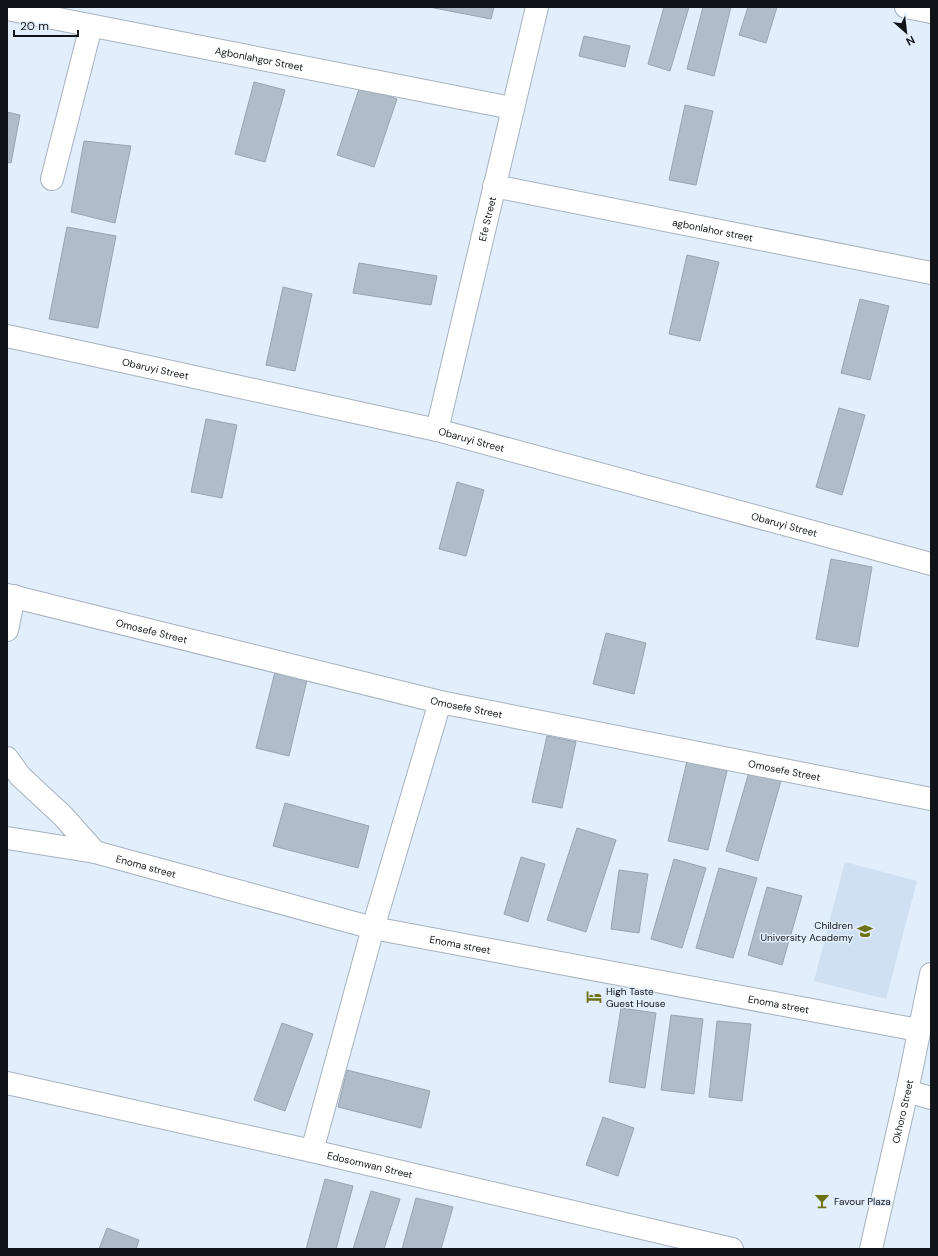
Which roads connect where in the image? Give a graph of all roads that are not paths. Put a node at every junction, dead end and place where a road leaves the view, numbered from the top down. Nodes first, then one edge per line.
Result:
1 (536, 7) edge
2 (906, 7) edge
3 (7, 9) edge
4 (931, 12) edge
5 (91, 26) junction
6 (512, 108) junction
7 (52, 179) dead end
8 (494, 186) junction
9 (931, 273) edge
10 (7, 336) edge
11 (437, 430) junction
12 (931, 564) edge
13 (10, 596) edge
14 (7, 630) edge
15 (440, 702) junction
16 (7, 758) edge
17 (931, 799) edge
18 (7, 838) edge
19 (95, 852) junction
20 (373, 928) junction
21 (931, 974) edge
22 (918, 1030) junction
23 (7, 1083) edge
24 (907, 1090) junction
25 (931, 1098) edge
26 (312, 1151) junction
27 (732, 1249) edge
28 (871, 1249) edge

1 - 6 street, Efe Street
2 - 4 street
3 - 5 street, Agbonlahgor Street
5 - 6 street, Agbonlahgor Street
5 - 7 street
6 - 8 street, Efe Street
8 - 9 street, agbonlahor street
8 - 11 street, Efe Street
10 - 11 street, Obaruyi Street
11 - 12 street, Obaruyi Street
13 - 14 street
13 - 15 street, Omosefe Street
15 - 17 street, Omosefe Street
15 - 20 street
16 - 19 street
18 - 19 street, Enoma street
19 - 20 street, Enoma street
20 - 22 street, Enoma street
20 - 26 street
21 - 22 street, Okhoro Street
22 - 24 street, Okhoro Street
23 - 26 street, Edosomwan Street
24 - 25 street
24 - 28 street, Okhoro Street
26 - 27 street, Edosomwan Street

